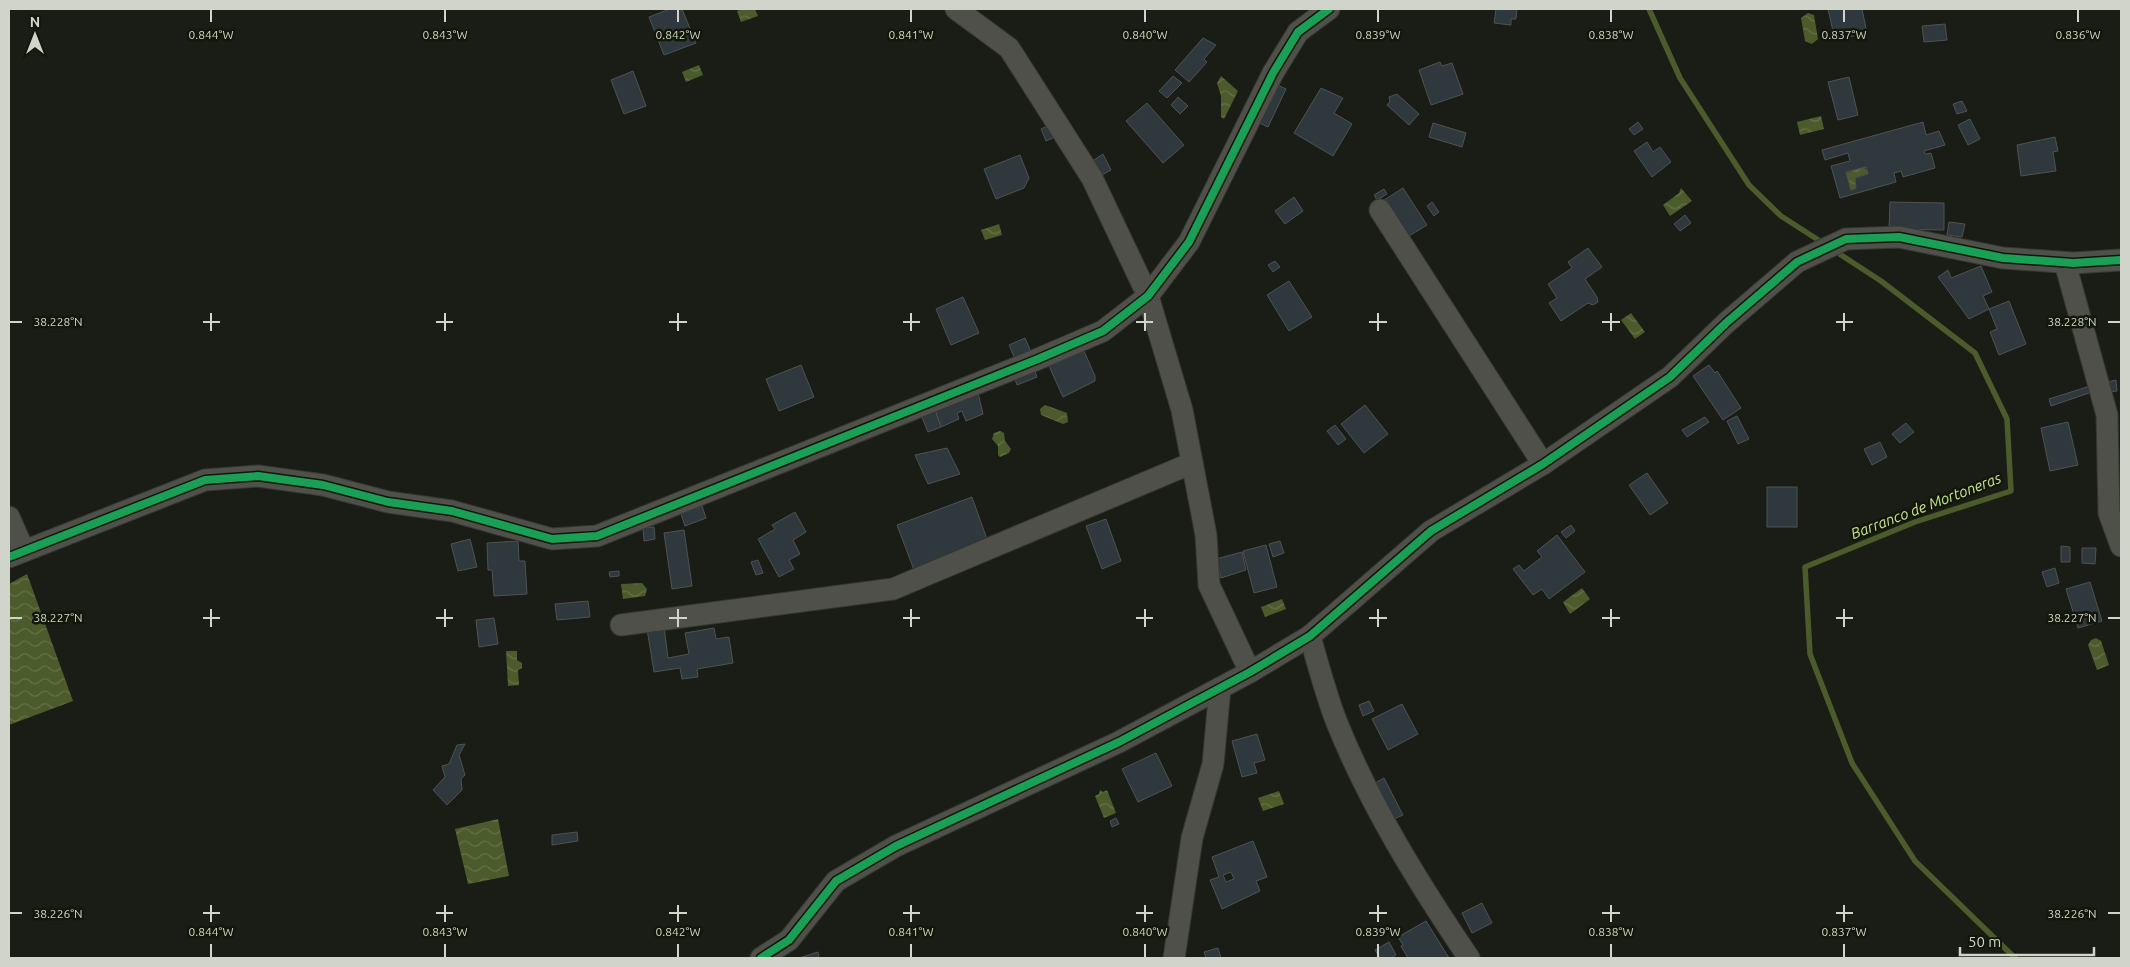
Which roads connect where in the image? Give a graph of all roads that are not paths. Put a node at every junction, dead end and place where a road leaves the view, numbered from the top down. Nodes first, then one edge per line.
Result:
1 (956, 9) edge
2 (1329, 9) edge
3 (1380, 210) dead end
4 (2121, 260) edge
5 (2064, 263) junction
6 (1148, 296) junction
7 (1192, 463) junction
8 (1543, 464) junction
9 (9, 517) edge
10 (2121, 546) edge
11 (16, 554) edge
12 (621, 626) dead end
13 (1310, 636) junction
14 (1250, 672) junction
15 (1220, 688) junction
16 (761, 958) edge
17 (1174, 958) edge
18 (1469, 958) edge

1 - 6 street
2 - 6 street
3 - 8 street
4 - 5 street
5 - 8 street
5 - 10 street
6 - 7 street
6 - 11 street
7 - 12 street
7 - 14 street
8 - 13 street
9 - 11 street
13 - 14 street
13 - 18 street
14 - 15 street
15 - 16 street
15 - 17 street

